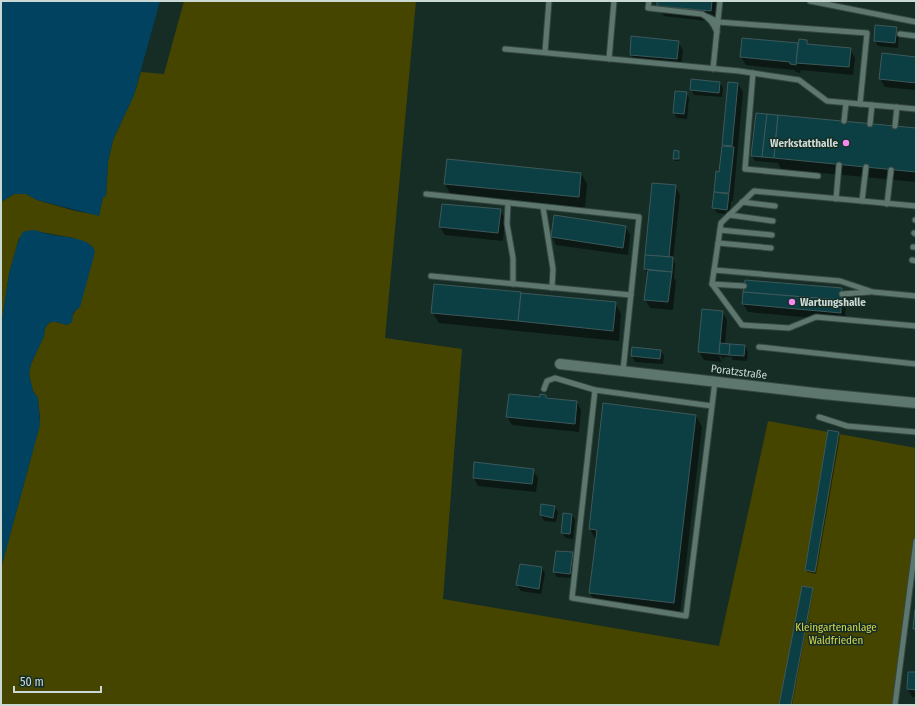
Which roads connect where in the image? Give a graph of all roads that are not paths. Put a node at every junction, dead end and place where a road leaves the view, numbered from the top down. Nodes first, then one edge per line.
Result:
1 (549, 1) edge
2 (614, 1) edge
3 (649, 1) edge
4 (720, 1) edge
5 (810, 1) edge
6 (708, 17) junction
7 (718, 22) junction
8 (916, 22) edge
9 (717, 32) junction
10 (900, 34) dead end
11 (916, 36) edge
12 (505, 49) dead end
13 (545, 52) junction
14 (609, 59) junction
15 (713, 69) junction
16 (753, 73) junction
17 (846, 102) junction
18 (860, 104) junction
19 (872, 105) junction
20 (897, 107) junction
21 (916, 109) edge
22 (844, 121) dead end
23 (870, 124) dead end
24 (895, 126) dead end
25 (840, 165) dead end
26 (866, 167) dead end
27 (891, 170) dead end
28 (818, 176) dead end
29 (426, 194) dead end
30 (836, 199) junction
31 (862, 201) junction
32 (742, 202) junction
33 (508, 203) junction
34 (887, 204) junction
35 (543, 206) junction
36 (775, 206) dead end
37 (916, 206) edge
38 (729, 216) junction
39 (773, 221) dead end
40 (720, 230) junction
41 (772, 235) dead end
42 (718, 242) junction
43 (771, 248) dead end
44 (714, 270) junction
45 (431, 276) dead end
46 (513, 284) junction
47 (712, 284) junction
48 (744, 286) dead end
49 (552, 288) junction
50 (873, 292) junction
51 (842, 294) dead end
52 (631, 295) junction
53 (916, 296) edge
54 (916, 326) edge
55 (759, 347) dead end
56 (560, 364) dead end
57 (916, 364) edge
58 (623, 371) junction
59 (715, 381) junction
60 (544, 389) dead end
61 (595, 390) junction
62 (916, 403) edge
63 (712, 406) junction
64 (819, 417) dead end
65 (916, 432) edge
66 (916, 540) edge
67 (895, 705) edge

1 - 13 lane
2 - 14 lane
3 - 6 lane
4 - 7 lane
5 - 8 lane
6 - 7 lane
6 - 9 lane
7 - 9 lane
7 - 18 lane
9 - 15 lane
10 - 11 lane
12 - 13 lane
13 - 14 lane
14 - 15 lane
15 - 16 lane
16 - 17 lane
16 - 28 lane
17 - 18 lane
17 - 22 lane
18 - 19 lane
19 - 20 lane
19 - 23 lane
20 - 21 lane
20 - 24 lane
25 - 30 lane
26 - 31 lane
27 - 34 lane
29 - 33 lane
30 - 31 lane
30 - 32 lane
31 - 34 lane
32 - 36 lane
32 - 38 lane
33 - 35 lane
33 - 46 lane
34 - 37 lane
35 - 49 lane
35 - 52 lane
38 - 39 lane
38 - 40 lane
40 - 41 lane
40 - 42 lane
42 - 43 lane
42 - 44 lane
44 - 47 lane
44 - 50 lane
45 - 46 lane
46 - 49 lane
47 - 48 lane
47 - 54 lane
49 - 52 lane
50 - 51 lane
50 - 53 lane
52 - 58 lane
55 - 57 lane
56 - 58 street, Poratzstraße
58 - 59 street, Poratzstraße
59 - 62 street, Poratzstraße
59 - 63 lane
60 - 61 lane
61 - 63 lane
61 - 63 lane
64 - 65 lane
66 - 67 lane

